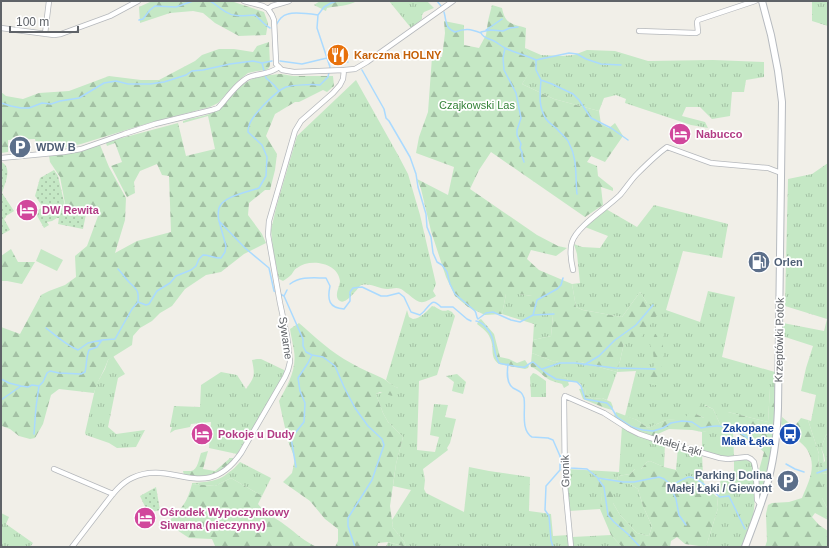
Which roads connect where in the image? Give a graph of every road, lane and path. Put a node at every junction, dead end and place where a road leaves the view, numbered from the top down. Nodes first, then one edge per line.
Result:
1 (49, 1) edge
2 (138, 1) edge
3 (244, 1) edge
4 (289, 1) edge
5 (453, 1) edge
6 (755, 1) edge
7 (762, 1) edge
8 (268, 9) junction
9 (1, 28) edge
10 (639, 31) dead end
11 (45, 34) junction
12 (279, 67) junction
13 (344, 70) junction
14 (1, 158) edge
15 (781, 173) junction
16 (573, 270) dead end
17 (565, 396) joint
18 (54, 470) dead end
19 (113, 494) junction
20 (761, 505) junction
21 (72, 547) edge
22 (571, 547) edge
23 (745, 547) edge

1 - 11 street
2 - 11 street
3 - 8 street
4 - 8 street
5 - 13 street
6 - 10 street
7 - 15 main road, Krzeptówki Potok
8 - 12 street
9 - 11 street
12 - 13 street
12 - 14 street
13 - 19 street, Sywarne
15 - 16 street
15 - 20 main road, Krzeptówki Potok
17 - 20 street, Małej Łąki
17 - 22 street, Gronik
18 - 19 street
19 - 21 street, Sywarne
20 - 23 main road, Krzeptówki Potok

